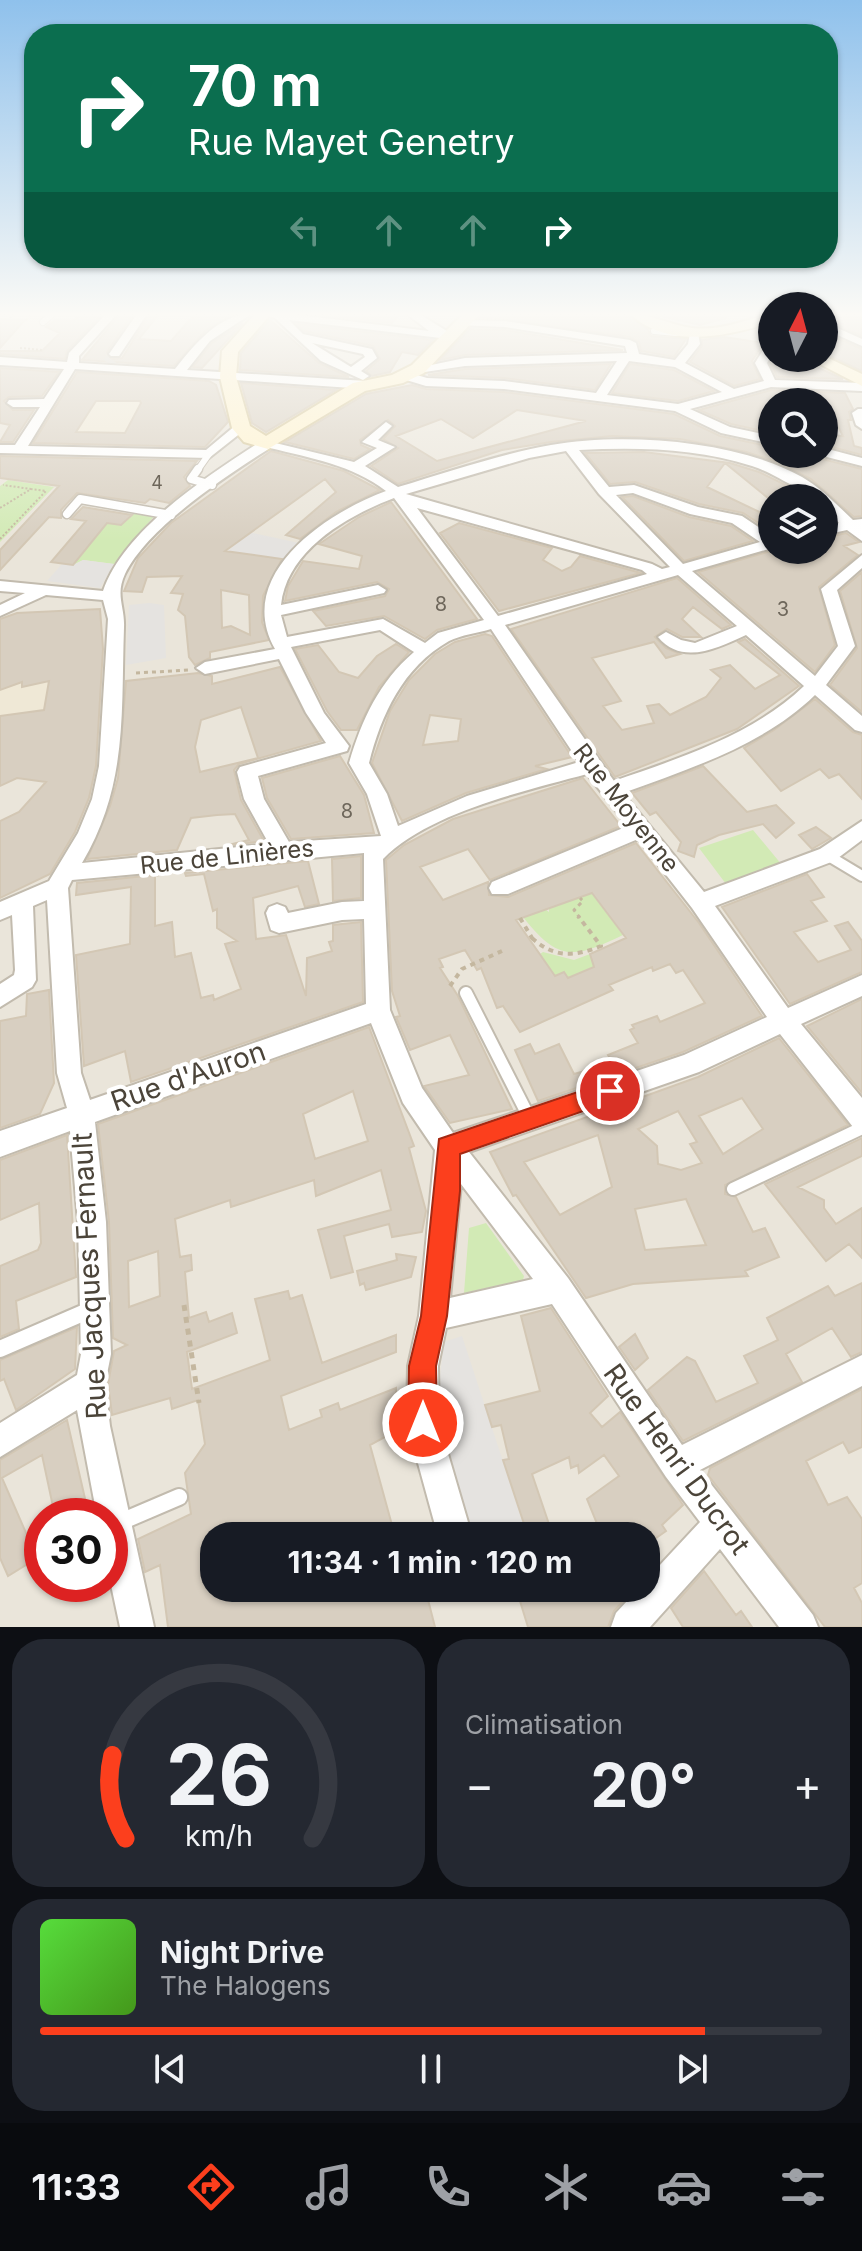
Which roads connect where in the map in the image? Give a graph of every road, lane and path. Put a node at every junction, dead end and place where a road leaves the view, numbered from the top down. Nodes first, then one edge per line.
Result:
1 (56, 390) edge
2 (231, 390) edge
3 (357, 390) edge
4 (540, 390) edge
5 (606, 390) edge
6 (726, 390) edge
7 (744, 390) edge
8 (732, 393) junction
9 (599, 398) junction
10 (13, 403) dead end
11 (48, 403) junction
12 (678, 408) junction
13 (862, 413) edge
14 (862, 425) edge
15 (386, 426) dead end
16 (241, 428) junction
17 (758, 437) edge
18 (268, 443) junction
19 (569, 446) junction
20 (6, 450) edge
21 (209, 454) junction
22 (838, 456) edge
23 (862, 462) edge
24 (358, 465) junction
25 (802, 484) edge
26 (3, 485) dead end
27 (212, 485) junction
28 (30, 489) junction
29 (605, 492) junction
30 (401, 496) junction
31 (0, 508) edge
32 (838, 511) edge
33 (67, 514) dead end
34 (171, 515) junction
35 (855, 524) edge
36 (758, 533) edge
37 (862, 537) edge
38 (0, 539) edge
39 (758, 542) edge
40 (862, 560) edge
41 (678, 567) junction
42 (659, 574) junction
43 (0, 586) edge
44 (378, 590) dead end
45 (42, 591) junction
46 (110, 596) junction
47 (0, 611) edge
48 (272, 612) junction
49 (495, 623) junction
50 (745, 629) junction
51 (666, 637) dead end
52 (854, 644) edge
53 (282, 648) junction
54 (425, 651) junction
55 (205, 668) joint
56 (136, 673) dead end
57 (817, 687) junction
58 (862, 726) edge
59 (340, 746) junction
60 (359, 763) junction
61 (591, 766) junction
62 (610, 790) junction
63 (640, 829) junction
64 (862, 829) edge
65 (388, 842) junction
66 (282, 848) junction
67 (827, 855) junction
68 (862, 876) edge
69 (63, 880) junction
70 (500, 888) dead end
71 (580, 898) dead end
72 (22, 902) junction
73 (700, 902) junction
74 (372, 910) junction
75 (0, 911) edge
76 (277, 913) dead end
77 (520, 918) dead end
78 (502, 951) dead end
79 (862, 985) edge
80 (450, 986) dead end
81 (466, 993) dead end
82 (0, 997) edge
83 (378, 1010) junction
84 (783, 1020) junction
85 (81, 1113) junction
86 (862, 1118) edge
87 (530, 1119) junction
88 (862, 1128) edge
89 (0, 1144) edge
90 (448, 1147) junction
91 (733, 1189) dead end
92 (558, 1288) junction
93 (184, 1305) dead end
94 (95, 1308) junction
95 (434, 1316) junction
96 (0, 1349) edge
97 (862, 1370) edge
98 (90, 1384) junction
99 (199, 1403) dead end
100 (0, 1441) edge
101 (677, 1466) junction
102 (179, 1497) dead end
103 (109, 1498) edge
104 (128, 1519) edge
105 (451, 1522) edge
106 (721, 1523) junction
107 (128, 1588) edge
108 (628, 1625) edge
109 (136, 1627) edge
110 (801, 1627) edge

1 - 11 street
2 - 16 street
3 - 18 street
4 - 9 street
5 - 9 street
6 - 8 street
7 - 8 street
8 - 12 street
9 - 12 street
10 - 11 street
11 - 20 street
12 - 17 street
13 - 14 street
15 - 24 street
16 - 18 street
16 - 21 street
18 - 24 street
18 - 27 street
19 - 25 street
19 - 29 street
19 - 30 street
20 - 21 street
21 - 27 lane
22 - 23 street
24 - 30 street
26 - 28 path
27 - 34 street
28 - 31 path
28 - 38 path
29 - 36 street
29 - 41 street
30 - 42 street
30 - 48 street
30 - 49 street, Rue Moyenne
32 - 35 street
33 - 34 lane
34 - 46 street
35 - 37 street
39 - 41 street
40 - 52 street
41 - 42 street
41 - 50 street
42 - 49 street
43 - 45 street
44 - 48 street
45 - 46 street
45 - 47 street
46 - 69 street
48 - 53 street
49 - 54 street
49 - 61 street, Rue Moyenne
50 - 51 street
50 - 57 street
52 - 57 street
53 - 54 street
53 - 55 street
53 - 59 street
54 - 60 street
55 - 56 path
57 - 58 street
57 - 62 street
59 - 60 lane
59 - 66 street
60 - 65 street
61 - 62 street, Rue Moyenne
61 - 65 street
62 - 63 street, Rue Moyenne
63 - 70 street
63 - 73 street, Rue Moyenne
64 - 67 street
65 - 66 street, Rue de Linières
65 - 74 street, Rue Henri Ducrot
66 - 69 street, Rue de Linières
67 - 68 lane
67 - 73 street
69 - 72 street, Rue de Linières
69 - 85 street, Rue Jacques Fernault
71 - 77 path
72 - 75 street, Rue de Linières
72 - 82 street
73 - 84 street, Rue Moyenne
74 - 76 street
74 - 83 street, Rue Henri Ducrot
78 - 80 path
79 - 84 street
81 - 87 lane
83 - 85 street, Rue d'Auron
83 - 90 street, Rue Henri Ducrot
84 - 86 street, Rue Moyenne
84 - 87 street
85 - 89 street, Rue d'Auron
85 - 94 street, Rue Jacques Fernault
87 - 90 street
88 - 91 lane
90 - 92 street, Rue Henri Ducrot
90 - 95 street
92 - 95 street
92 - 101 street, Rue Henri Ducrot
93 - 99 path
94 - 96 lane
94 - 98 street, Rue Jacques Fernault
95 - 105 street
97 - 101 street
98 - 100 street
98 - 103 street, Rue Jacques Fernault
101 - 106 street, Rue Henri Ducrot
102 - 104 lane
106 - 108 street
106 - 110 street, Rue Henri Ducrot
107 - 109 street, Rue Jacques Fernault

